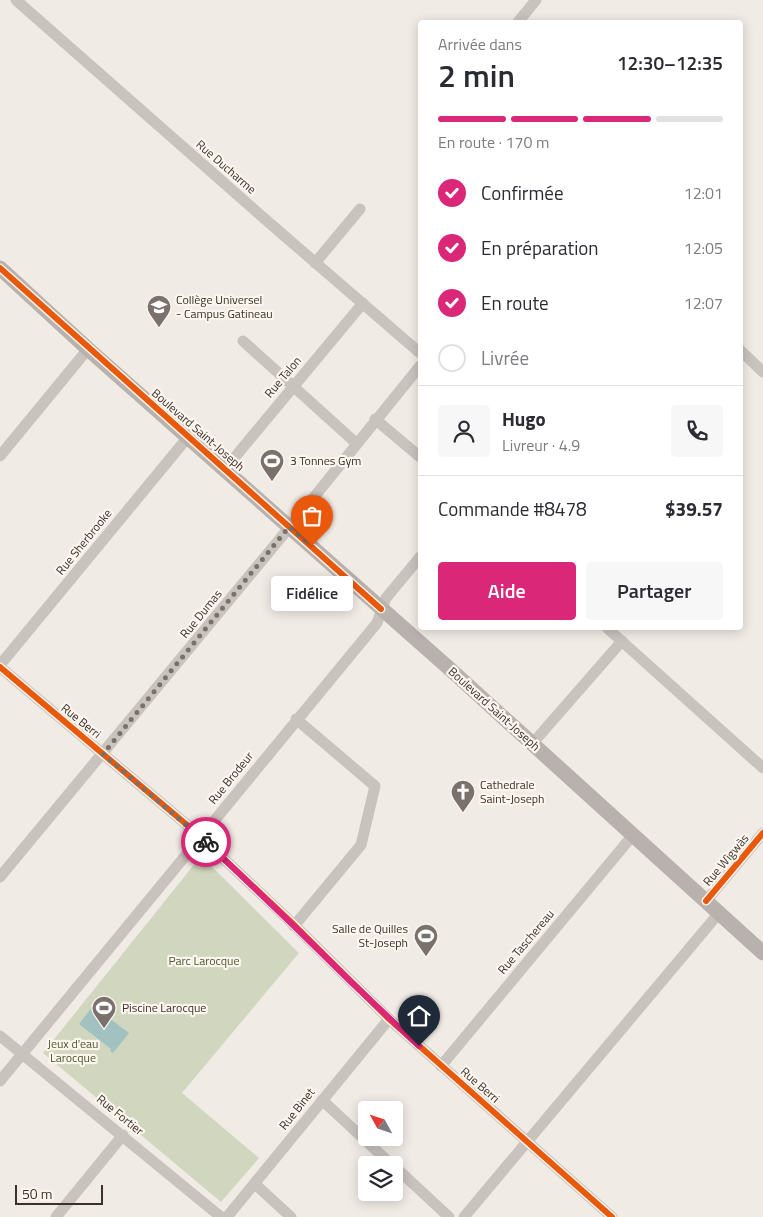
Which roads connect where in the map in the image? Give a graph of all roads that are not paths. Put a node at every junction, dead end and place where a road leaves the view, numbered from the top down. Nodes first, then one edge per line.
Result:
1 (16, 0) edge
2 (536, 0) edge
3 (520, 20) edge
4 (360, 209) dead end
5 (315, 263) junction
6 (0, 268) edge
7 (362, 303) junction
8 (244, 341) dead end
9 (88, 348) junction
10 (418, 351) edge
11 (743, 353) edge
12 (418, 368) edge
13 (763, 372) edge
14 (293, 386) junction
15 (376, 419) junction
16 (188, 437) junction
17 (356, 443) junction
18 (418, 455) edge
19 (0, 456) edge
20 (225, 469) junction
21 (289, 527) junction
22 (418, 559) edge
23 (381, 609) junction
24 (609, 630) edge
25 (622, 641) junction
26 (0, 666) edge
27 (296, 719) junction
28 (532, 744) junction
29 (103, 754) junction
30 (763, 768) edge
31 (763, 833) edge
32 (633, 835) junction
33 (201, 837) junction
34 (0, 877) edge
35 (706, 901) junction
36 (719, 913) junction
37 (294, 926) junction
38 (763, 953) edge
39 (389, 1019) junction
40 (0, 1036) edge
41 (22, 1054) junction
42 (441, 1066) junction
43 (0, 1081) edge
44 (322, 1100) junction
45 (123, 1135) junction
46 (527, 1141) junction
47 (382, 1156) edge
48 (403, 1175) edge
49 (255, 1184) junction
50 (56, 1217) edge
51 (221, 1217) edge
52 (227, 1217) edge
53 (291, 1217) edge
54 (448, 1217) edge
55 (464, 1217) edge
56 (612, 1217) edge

1 - 5 street, Rue Ducharme
2 - 3 street
4 - 5 street
5 - 7 street, Rue Ducharme
6 - 9 main road, Boulevard Saint-Joseph
7 - 10 street, Rue Ducharme
7 - 14 street, Rue Talon
8 - 14 street
9 - 16 main road, Boulevard Saint-Joseph
9 - 19 street
11 - 13 street
12 - 15 street, Rue Dumas
14 - 17 street
14 - 20 street, Rue Talon
15 - 17 street, Rue Dumas
15 - 18 street
16 - 20 main road, Boulevard Saint-Joseph
16 - 26 street, Rue Sherbrooke
17 - 21 street, Rue Dumas
20 - 21 main road, Boulevard Saint-Joseph
21 - 23 main road, Boulevard Saint-Joseph
21 - 29 street, Rue Dumas
22 - 23 street, Rue Brodeur
23 - 27 street, Rue Brodeur
23 - 28 main road, Boulevard Saint-Joseph
24 - 25 street
25 - 28 street
25 - 30 street
26 - 29 street, Rue Berri
27 - 33 street, Rue Brodeur
27 - 37 street
28 - 32 main road, Boulevard Saint-Joseph
29 - 33 street, Rue Berri
29 - 34 street, Rue Dumas
31 - 35 street, Rue Wìgwàs
32 - 35 main road, Boulevard Saint-Joseph
32 - 42 street, Rue Taschereau
33 - 37 street, Rue Berri
33 - 41 street, Rue Brodeur
35 - 36 main road, Boulevard Saint-Joseph
36 - 38 main road, Boulevard Saint-Joseph
36 - 46 street
37 - 39 street, Rue Berri
39 - 42 street, Rue Berri
39 - 44 street, Rue Binet
40 - 41 street, Rue Fortier
41 - 43 street, Rue Brodeur
41 - 45 street, Rue Fortier
42 - 46 street, Rue Berri
44 - 47 street
44 - 49 street, Rue Binet
45 - 50 street
45 - 51 street, Rue Fortier
46 - 55 street
46 - 56 street, Rue Berri
48 - 54 street
49 - 52 street, Rue Binet
49 - 53 street

